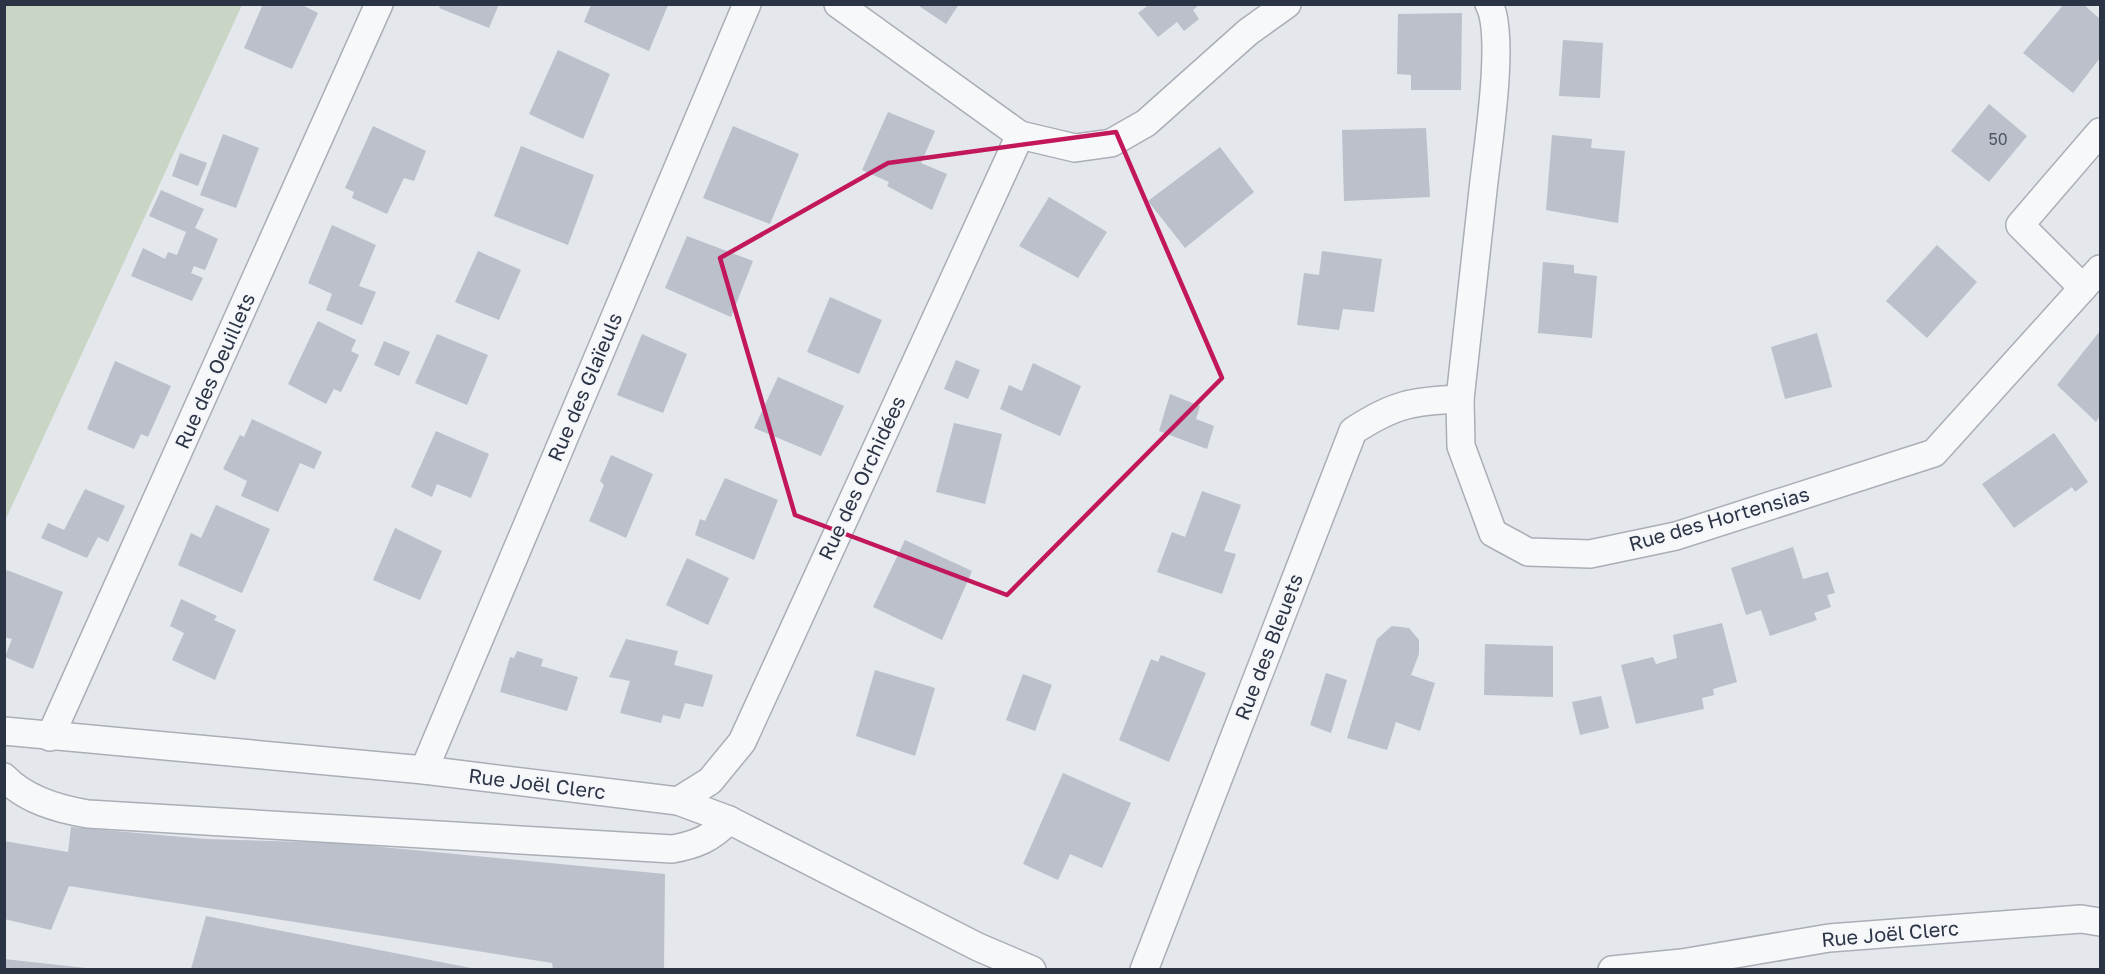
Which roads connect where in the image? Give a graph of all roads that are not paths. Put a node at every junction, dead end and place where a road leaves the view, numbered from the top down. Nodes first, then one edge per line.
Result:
1 (379, 4) edge
2 (747, 4) edge
3 (838, 4) edge
4 (1287, 4) edge
5 (1489, 4) edge
6 (2100, 132) edge
7 (1020, 135) junction
8 (2092, 278) edge
9 (1460, 399) junction
10 (4, 731) edge
11 (50, 737) junction
12 (424, 770) junction
13 (4, 777) edge
14 (678, 801) junction
15 (729, 820) junction
16 (2100, 922) edge
17 (1679, 966) edge
18 (1032, 969) edge
19 (1144, 969) edge
20 (1612, 969) edge

1 - 11 street, Rue des Oeuillets
2 - 12 street, Rue des Glaïeuls
3 - 7 street
4 - 7 street
5 - 9 street, Rue des Hortensias
6 - 8 street, Rue des Hortensias
7 - 14 street, Rue des Orchidées
8 - 9 street, Rue des Hortensias
9 - 19 street, Rue des Bleuets
10 - 11 street, Rue Joël Clerc
11 - 12 street, Rue Joël Clerc
12 - 14 street, Rue Joël Clerc
13 - 15 street
14 - 15 street, Rue Joël Clerc
15 - 18 street, Rue Joël Clerc
16 - 17 street, Rue Joël Clerc
17 - 20 street, Rue Joël Clerc

